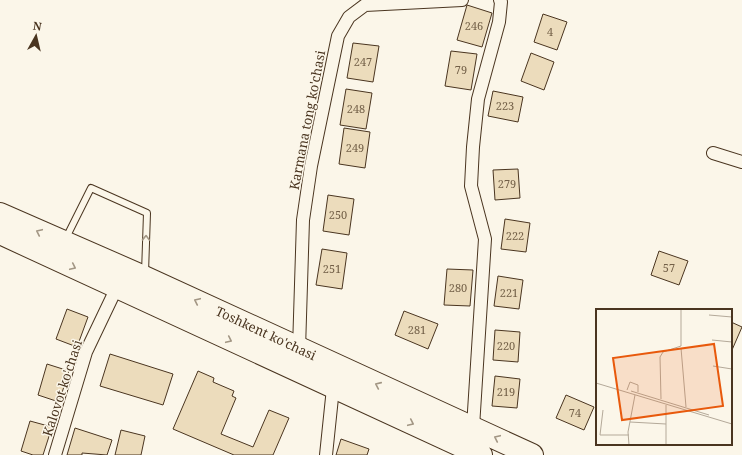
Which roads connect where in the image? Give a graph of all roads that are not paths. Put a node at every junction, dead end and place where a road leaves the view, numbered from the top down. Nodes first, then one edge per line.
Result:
1 (462, 0) edge
2 (500, 0) edge
3 (713, 153) dead end
4 (742, 162) edge
5 (0, 214) edge
6 (0, 233) edge
7 (63, 243) junction
8 (144, 277) junction
9 (117, 287) junction
10 (299, 349) junction
11 (333, 388) junction
12 (473, 427) junction
13 (55, 455) edge
14 (326, 455) edge
15 (481, 455) edge
16 (532, 455) edge

1 - 10 street, Karmana tong ko'chasi
2 - 12 street
3 - 4 street
7 -> 5 highway, Toshkent ko'chasi
6 -> 9 highway, Toshkent ko'chasi
7 - 8 highway, Toshkent ko'chasi
8 -> 7 lane
10 -> 8 highway, Toshkent ko'chasi
9 -> 11 highway, Toshkent ko'chasi
9 - 13 street, Kalovot ko'chasi
12 -> 10 highway, Toshkent ko'chasi
11 - 14 street
11 -> 15 highway, Toshkent ko'chasi
16 -> 12 highway, Toshkent ko'chasi

